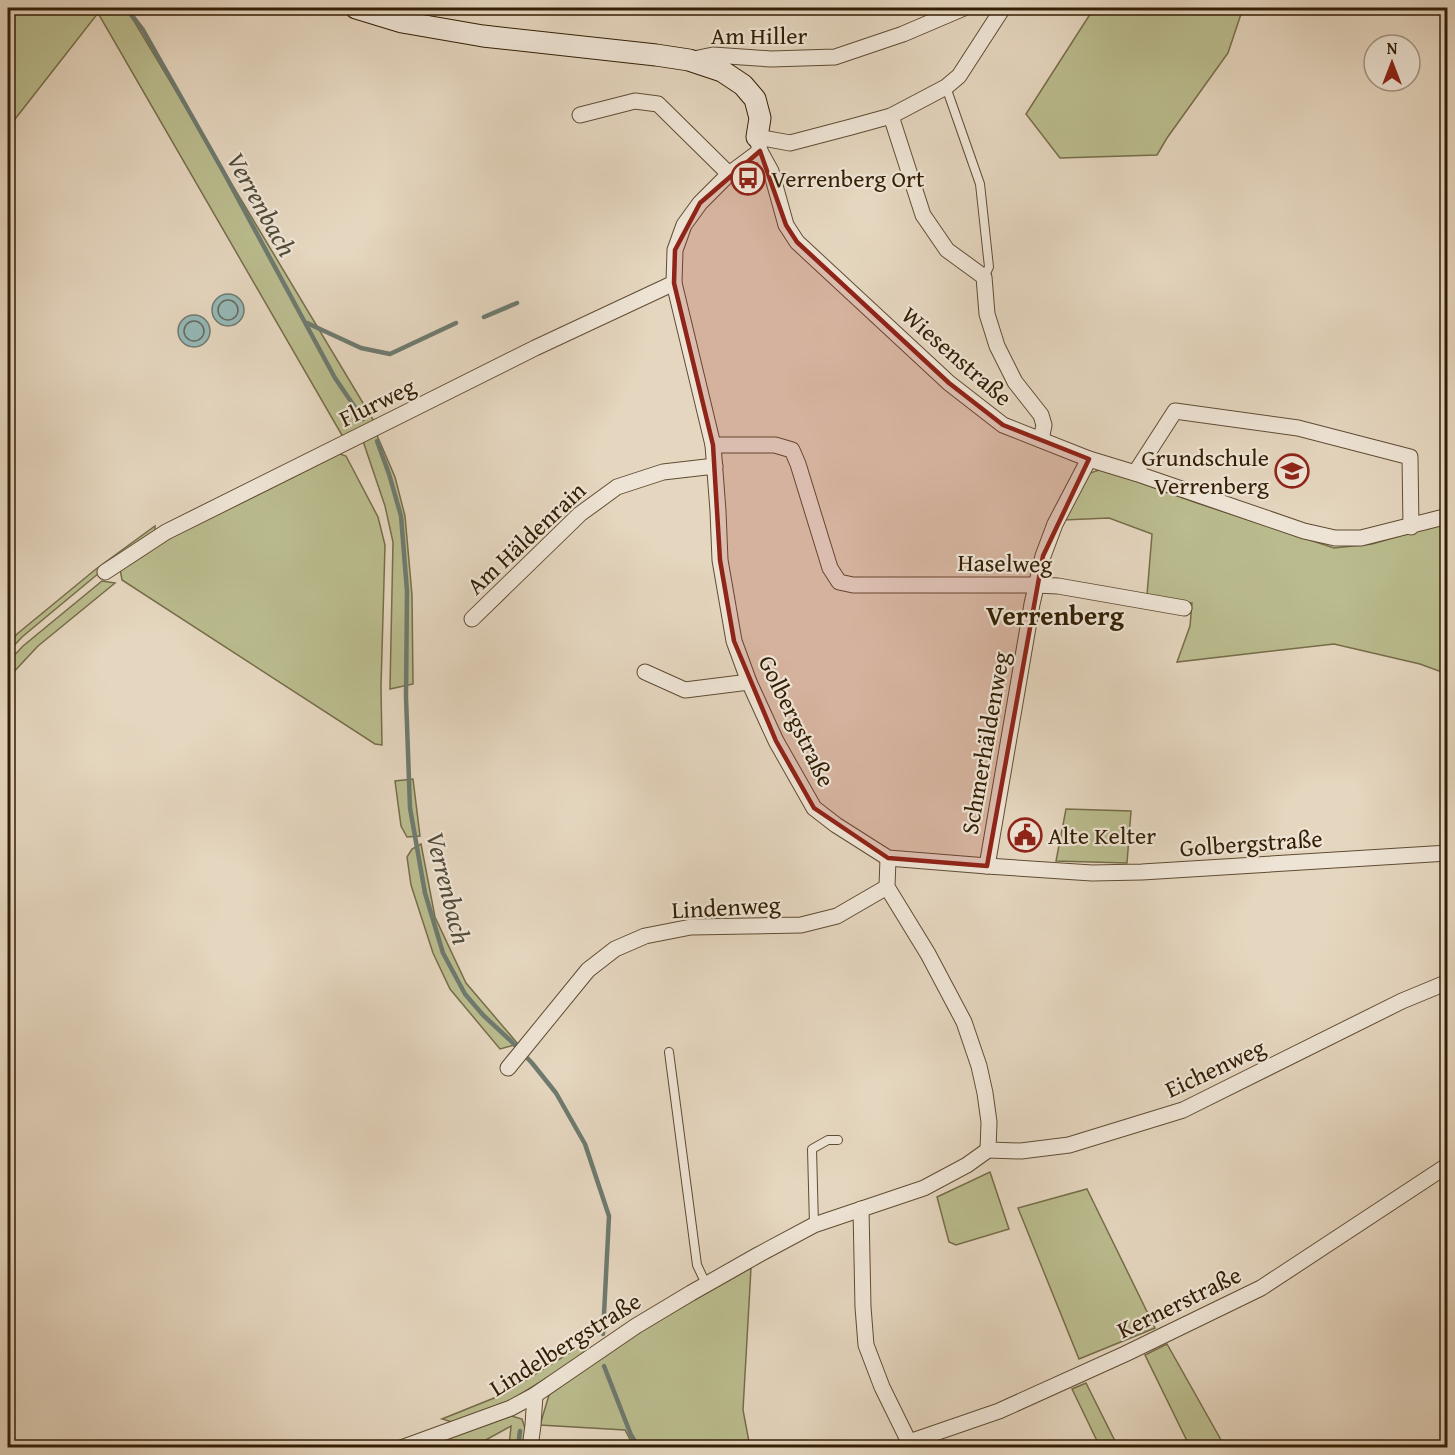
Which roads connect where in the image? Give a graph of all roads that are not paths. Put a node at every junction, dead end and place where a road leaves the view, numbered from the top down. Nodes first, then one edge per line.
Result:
1 (356, 8) edge
2 (964, 8) edge
3 (1003, 8) edge
4 (689, 60) junction
5 (946, 87) junction
6 (580, 115) dead end
7 (891, 116) junction
8 (759, 144) junction
9 (729, 174) junction
10 (984, 277) junction
11 (674, 283) junction
12 (1041, 440) junction
13 (713, 445) junction
14 (1089, 459) junction
15 (715, 466) junction
16 (1135, 473) junction
17 (1448, 516) edge
18 (1411, 526) junction
19 (105, 572) dead end
20 (1036, 585) junction
21 (1184, 608) dead end
22 (472, 619) dead end
23 (645, 672) dead end
24 (749, 682) junction
25 (1448, 853) edge
26 (888, 858) junction
27 (987, 866) junction
28 (887, 887) junction
29 (1448, 982) edge
30 (669, 1052) dead end
31 (508, 1068) dead end
32 (838, 1140) dead end
33 (988, 1150) junction
34 (1448, 1165) edge
35 (861, 1209) junction
36 (814, 1225) junction
37 (706, 1284) junction
38 (535, 1395) junction
39 (910, 1445) edge
40 (400, 1448) edge
41 (530, 1448) edge

1 - 4 street
2 - 4 street, Am Hiller
3 - 5 street
4 - 8 street
5 - 7 street
5 - 10 lane
6 - 9 street
7 - 8 street
7 - 10 street
8 - 9 street, Golbergstraße
8 - 12 street, Wiesenstraße
9 - 11 street, Golbergstraße
10 - 12 street
11 - 13 street, Golbergstraße
11 - 19 street, Flurweg
12 - 14 street, Wiesenstraße
13 - 15 street, Golbergstraße
13 - 20 street, Haselweg
14 - 16 street, Wiesenstraße
14 - 20 street, Schmerhäldenweg
15 - 22 street, Am Häldenrain
15 - 24 street, Golbergstraße
16 - 18 street, Wiesenstraße
16 - 18 street
17 - 18 street, Wiesenstraße
20 - 21 street, Haselweg
20 - 27 street, Schmerhäldenweg
23 - 24 street
24 - 26 street, Golbergstraße
25 - 27 street, Golbergstraße
26 - 27 street, Golbergstraße
26 - 28 street
28 - 31 street, Lindenweg
28 - 33 street
29 - 33 street, Eichenweg
30 - 37 lane
32 - 36 lane
33 - 35 street, Lindelbergstraße
34 - 39 street, Kernerstraße
35 - 36 street, Lindelbergstraße
35 - 39 street, Kernerstraße
36 - 37 street, Lindelbergstraße
37 - 38 street, Lindelbergstraße
38 - 40 street, Lindelbergstraße
38 - 41 street

